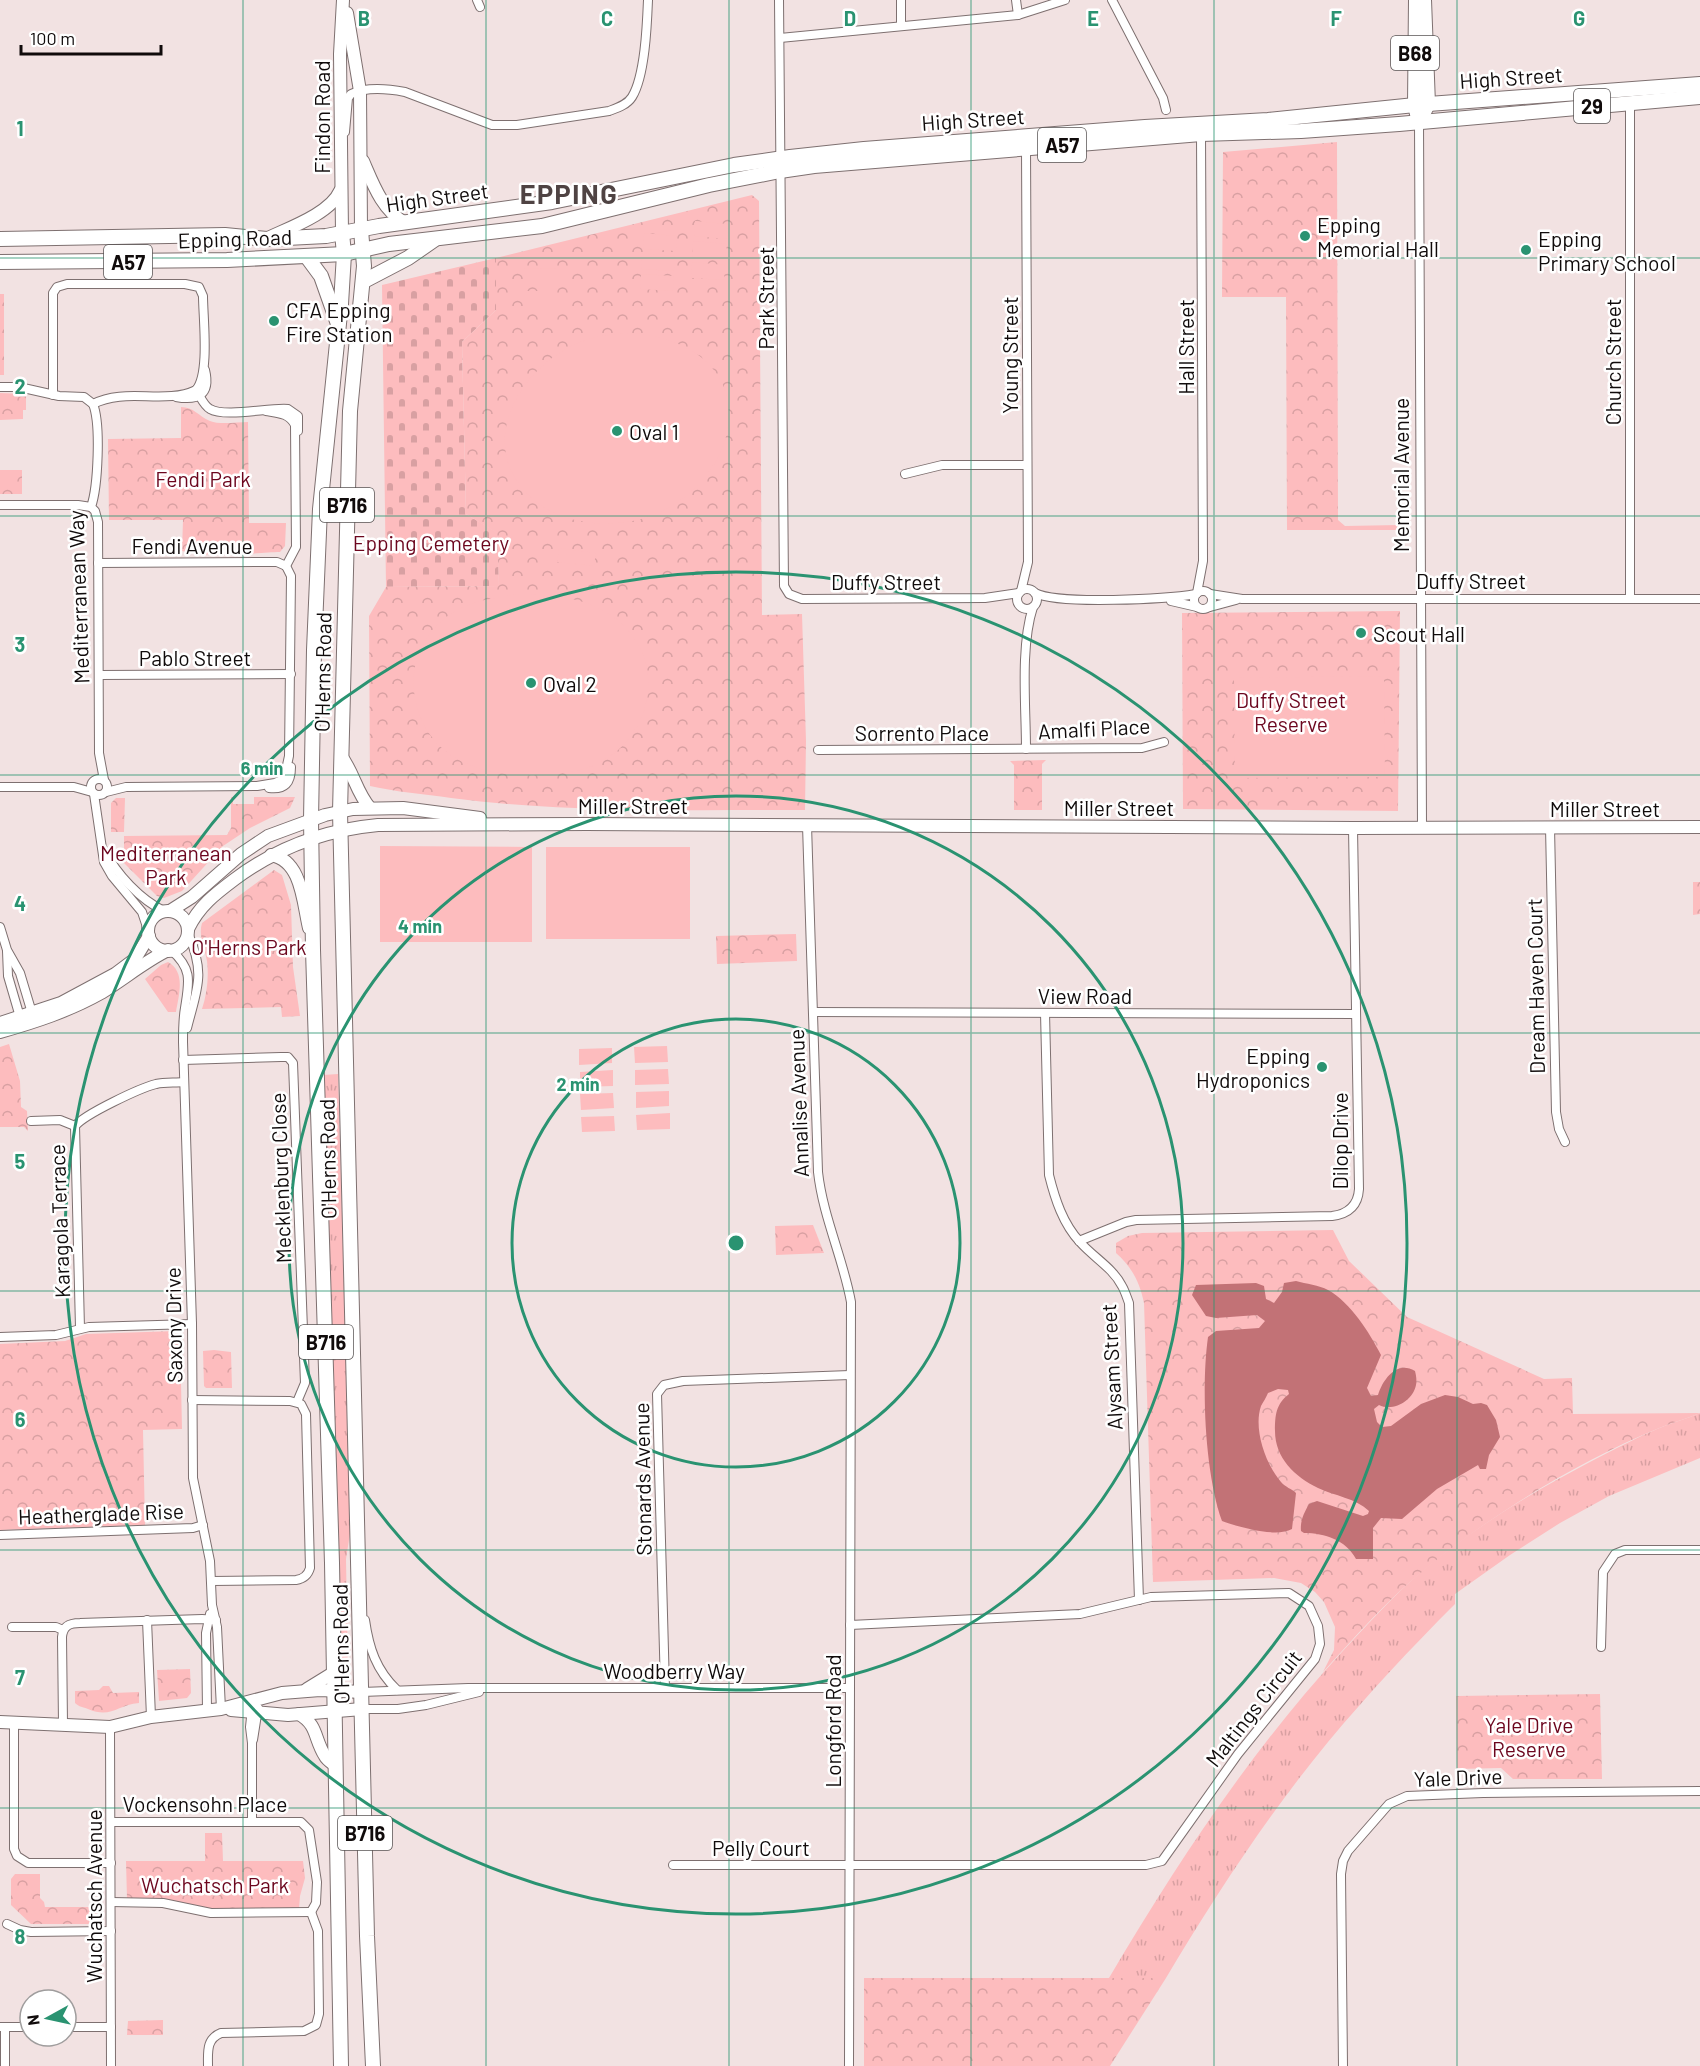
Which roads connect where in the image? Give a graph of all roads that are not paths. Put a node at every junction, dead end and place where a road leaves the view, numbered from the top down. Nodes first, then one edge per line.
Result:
1 (344, 0) edge
2 (648, 0) edge
3 (779, 0) edge
4 (901, 0) edge
5 (1016, 0) edge
6 (1065, 0) edge
7 (1112, 0) edge
8 (1416, 0) edge
9 (1424, 0) edge
10 (1018, 15) junction
11 (901, 26) junction
12 (780, 38) junction
13 (1700, 84) edge
14 (360, 91) junction
15 (1629, 96) junction
16 (1700, 97) edge
17 (1422, 105) junction
18 (1166, 110) dead end
19 (1419, 122) junction
20 (1202, 134) junction
21 (341, 144) junction
22 (1026, 148) junction
23 (361, 157) junction
24 (780, 164) junction
25 (341, 187) junction
26 (405, 223) junction
27 (361, 230) junction
28 (342, 233) junction
29 (438, 238) junction
30 (0, 239) edge
31 (267, 239) junction
32 (363, 251) junction
33 (344, 254) junction
34 (307, 257) junction
35 (0, 262) edge
36 (364, 281) junction
37 (339, 329) junction
38 (0, 387) edge
39 (198, 393) junction
40 (53, 395) junction
41 (93, 404) junction
42 (1027, 465) junction
43 (905, 474) dead end
44 (0, 505) edge
45 (91, 507) junction
46 (1203, 561) junction
47 (1028, 562) junction
48 (98, 563) junction
49 (286, 566) junction
50 (1020, 592) junction
51 (1035, 592) junction
52 (1210, 593) junction
53 (789, 594) joint
54 (1197, 594) junction
55 (985, 598) junction
56 (1421, 598) junction
57 (1630, 598) junction
58 (1065, 599) junction
59 (1160, 599) junction
60 (1242, 599) junction
61 (1700, 599) edge
62 (1020, 605) junction
63 (1034, 606) junction
64 (1197, 607) junction
65 (1210, 607) junction
66 (1028, 634) junction
67 (291, 674) junction
68 (99, 675) junction
69 (1164, 742) dead end
70 (1026, 749) junction
71 (818, 750) dead end
72 (99, 753) junction
73 (341, 756) junction
74 (94, 780) junction
75 (105, 780) junction
76 (74, 787) junction
77 (126, 787) junction
78 (0, 788) edge
79 (93, 793) junction
80 (105, 793) junction
81 (370, 808) junction
82 (340, 812) junction
83 (311, 820) junction
84 (99, 821) junction
85 (538, 824) junction
86 (807, 825) junction
87 (1550, 827) junction
88 (1700, 827) edge
89 (1353, 828) junction
90 (1422, 828) junction
91 (340, 830) junction
92 (312, 838) junction
93 (100, 843) junction
94 (271, 855) junction
95 (167, 911) junction
96 (0, 927) edge
97 (188, 931) junction
98 (149, 933) junction
99 (170, 950) junction
100 (313, 950) junction
101 (813, 1012) junction
102 (1045, 1013) junction
103 (1356, 1014) junction
104 (27, 1020) junction
105 (0, 1023) edge
106 (0, 1032) edge
107 (183, 1042) junction
108 (183, 1060) junction
109 (184, 1082) junction
110 (31, 1120) dead end
111 (75, 1126) junction
112 (1564, 1142) dead end
113 (1079, 1241) junction
114 (192, 1324) junction
115 (80, 1328) junction
116 (0, 1337) edge
117 (850, 1375) junction
118 (192, 1400) junction
119 (297, 1402) junction
120 (203, 1525) junction
121 (0, 1534) edge
122 (1700, 1550) edge
123 (212, 1581) junction
124 (359, 1584) junction
125 (1139, 1600) junction
126 (147, 1620) junction
127 (212, 1620) junction
128 (850, 1625) junction
129 (12, 1627) dead end
130 (63, 1630) junction
131 (1601, 1647) dead end
132 (333, 1673) junction
133 (497, 1688) junction
134 (665, 1688) junction
135 (850, 1688) junction
136 (397, 1690) junction
137 (303, 1691) junction
138 (334, 1691) junction
139 (362, 1692) junction
140 (255, 1708) junction
141 (221, 1709) junction
142 (362, 1709) junction
143 (207, 1710) junction
144 (334, 1711) junction
145 (299, 1714) junction
146 (151, 1717) junction
147 (0, 1722) edge
148 (14, 1723) junction
149 (63, 1724) junction
150 (110, 1727) junction
151 (336, 1766) junction
152 (1700, 1791) edge
153 (252, 1821) junction
154 (111, 1822) junction
155 (111, 1863) junction
156 (673, 1865) dead end
157 (850, 1865) junction
158 (111, 1902) junction
159 (311, 1912) junction
160 (8, 1924) dead end
161 (111, 1931) junction
162 (2, 2027) edge
163 (18, 2027) edge
164 (78, 2027) edge
165 (111, 2027) junction
166 (5, 2066) edge
167 (111, 2066) edge
168 (208, 2066) edge
169 (340, 2066) edge
170 (373, 2066) edge
171 (849, 2066) edge
172 (1343, 2066) edge

1 - 14 street, Findon Road
1 - 21 street, Findon Road
2 - 14 street
3 - 12 street, Park Street
4 - 11 street
5 - 10 street
6 - 10 street
7 - 18 street
8 - 17 main road, Memorial Avenue / B68
9 - 17 main road, Memorial Avenue / B68
10 - 11 street
11 - 12 street
12 - 24 street, Park Street
13 - 15 main road, High Street / 29
14 - 21 street
14 - 23 street, Findon Road
15 - 16 main road, High Street / 29
15 - 17 main road, High Street / 29
15 - 19 main road, High Street / 29
15 - 57 street, Church Street
17 - 19 main road, Memorial Avenue / B68
17 - 24 main road, High Street
19 - 20 main road, High Street / A57
19 - 56 street, Memorial Avenue
20 - 22 main road, High Street / A57
20 - 46 street, Hall Street
21 - 25 street, Findon Road
22 - 24 main road, High Street / A57
22 - 42 street, Young Street
23 - 26 street
23 - 27 street, Findon Road
24 - 26 main road, High Street / A57
24 - 29 main road, High Street / A57
24 - 53 street, Park Street
25 - 28 street, Findon Road
25 - 31 street
26 - 27 main road, High Street / A57
27 - 28 main road, Epping Road / A57
27 - 32 main road, O'Herns Road
28 - 31 main road, Epping Road / A57
28 - 33 main road, O'Herns Road
29 - 32 main road, High Street / A57
29 - 36 main road
30 - 31 main road, Epping Road / A57
32 - 33 main road, Epping Road / A57
32 - 36 main road, O'Herns Road / B716
33 - 34 main road, Epping Road / A57
33 - 37 main road, O'Herns Road / B716
34 - 35 main road, Epping Road / A57
34 - 37 main road
36 - 73 main road, O'Herns Road / B716
37 - 83 main road, O'Herns Road / B716
38 - 40 street
39 - 40 street
39 - 41 street
39 - 49 street
40 - 41 street
41 - 45 street, Mediterranean Way
42 - 43 street
42 - 47 street, Young Street
44 - 45 street
45 - 48 street, Mediterranean Way
46 - 52 street, Hall Street
46 - 54 street, Hall Street
47 - 50 street, Young Street
47 - 51 street, Young Street
48 - 49 street, Fendi Avenue
48 - 68 street, Mediterranean Way
49 - 67 street
50 - 51 street
50 - 55 street, Duffy Street
50 - 62 street
51 - 58 street
51 - 63 street
52 - 54 street
52 - 60 street, Duffy Street
52 - 65 street
53 - 55 street, Duffy Street
54 - 59 street
54 - 64 street
55 - 62 street, Duffy Street
56 - 57 street, Duffy Street
56 - 60 street, Duffy Street
56 - 90 street, Memorial Avenue
57 - 61 street, Duffy Street
58 - 59 street
58 - 63 street
59 - 64 street
60 - 65 street, Duffy Street
62 - 63 street
62 - 66 street
63 - 66 street
64 - 65 street
66 - 70 street
67 - 68 street, Pablo Street
67 - 77 street
68 - 72 street, Mediterranean Way
69 - 70 street, Amalfi Place
70 - 71 street, Sorrento Place
72 - 74 street, Mediterranean Way
72 - 75 street, Mediterranean Way
73 - 81 street
73 - 82 main road, O'Herns Road / B716
74 - 75 street
74 - 76 street
74 - 79 street
75 - 77 street
75 - 80 street
76 - 78 street
76 - 79 street
77 - 80 street
79 - 80 street
79 - 84 street
80 - 84 street
81 - 82 street, Miller Street
81 - 85 street, Miller Street
82 - 83 street, Miller Street
82 - 91 main road, O'Herns Road / B716
83 - 92 main road, O'Herns Road / B716
83 - 95 street, Miller Street
84 - 93 street
85 - 86 street, Miller Street
85 - 91 street, Miller Street
86 - 89 street, Miller Street
86 - 101 street, Annalise Avenue
87 - 88 street, Miller Street
87 - 90 street, Miller Street
87 - 112 street, Dream Haven Court
89 - 90 street, Miller Street
89 - 103 street, Dilop Drive
91 - 92 street, Miller Street
91 - 124 main road, O'Herns Road / B716
92 - 94 street, Miller Street
92 - 100 main road, O'Herns Road / B716
93 - 95 street
93 - 98 street
94 - 97 street, Miller Street
94 - 100 street
95 - 97 street
95 - 98 street
96 - 104 street
97 - 99 street
97 - 107 street, Saxony Drive
98 - 99 street
98 - 104 street
99 - 104 street
99 - 107 street, Saxony Drive
100 - 132 main road, O'Herns Road / B716
101 - 102 street, View Road
101 - 117 street, Annalise Avenue
102 - 103 street, View Road
102 - 113 street, Alysam Street
103 - 113 street, Dilop Drive
104 - 105 street
104 - 106 street
107 - 108 street, Saxony Drive
108 - 109 street, Saxony Drive
108 - 119 street, Mecklenburg Close
109 - 111 street, Karagola Terrace
109 - 114 street, Saxony Drive
110 - 111 street
111 - 115 street, Karagola Terrace
113 - 125 street, Alysam Street
114 - 115 street
114 - 118 street, Saxony Drive
115 - 116 street
117 - 128 street, Longford Road
117 - 134 street, Stonards Avenue
118 - 119 street
118 - 120 street, Saxony Drive
119 - 123 street
120 - 121 street, Heatherglade Rise
120 - 123 street, Saxony Drive
122 - 131 street
123 - 127 street, Saxony Drive
124 - 136 street
124 - 139 main road, O'Herns Road / B716
125 - 128 street, Maltings Circuit
125 - 157 street, Maltings Circuit
126 - 127 street
126 - 130 street
126 - 146 street
127 - 141 street, Saxony Drive
127 - 143 street, Saxony Drive
128 - 135 street, Longford Road
129 - 130 street
130 - 149 street
132 - 137 street
132 - 138 main road, O'Herns Road / B716
133 - 134 street, Woodberry Way
133 - 136 street, Woodberry Way
133 - 142 street, Woodberry Way
134 - 135 street, Woodberry Way
135 - 157 street, Longford Road
136 - 139 street, Woodberry Way
137 - 138 street
137 - 140 street
138 - 139 street
138 - 144 main road, O'Herns Road / B716
139 - 142 main road, O'Herns Road / B716
140 - 141 street
140 - 145 street
140 - 153 street
141 - 143 street
142 - 144 street
142 - 170 main road, O'Herns Road / B716
143 - 146 street
144 - 145 street
144 - 151 main road, O'Herns Road / B716
145 - 151 street
146 - 150 street
147 - 148 street
148 - 149 street
148 - 155 street
149 - 150 street
150 - 154 street, Wuchatsch Avenue
151 - 169 main road, O'Herns Road / B716
152 - 172 street, Yale Drive
153 - 154 street, Vockensohn Place
153 - 159 street, Vockensohn Place
154 - 155 street, Wuchatsch Avenue
155 - 158 street, Wuchatsch Avenue
156 - 157 street, Pelly Court
157 - 171 street, Longford Road
158 - 159 street
158 - 161 street, Wuchatsch Avenue
159 - 168 street, Vockensohn Place
160 - 161 street
161 - 165 street, Wuchatsch Avenue
162 - 163 street
162 - 166 street
164 - 165 street
165 - 167 street, Wuchatsch Avenue

